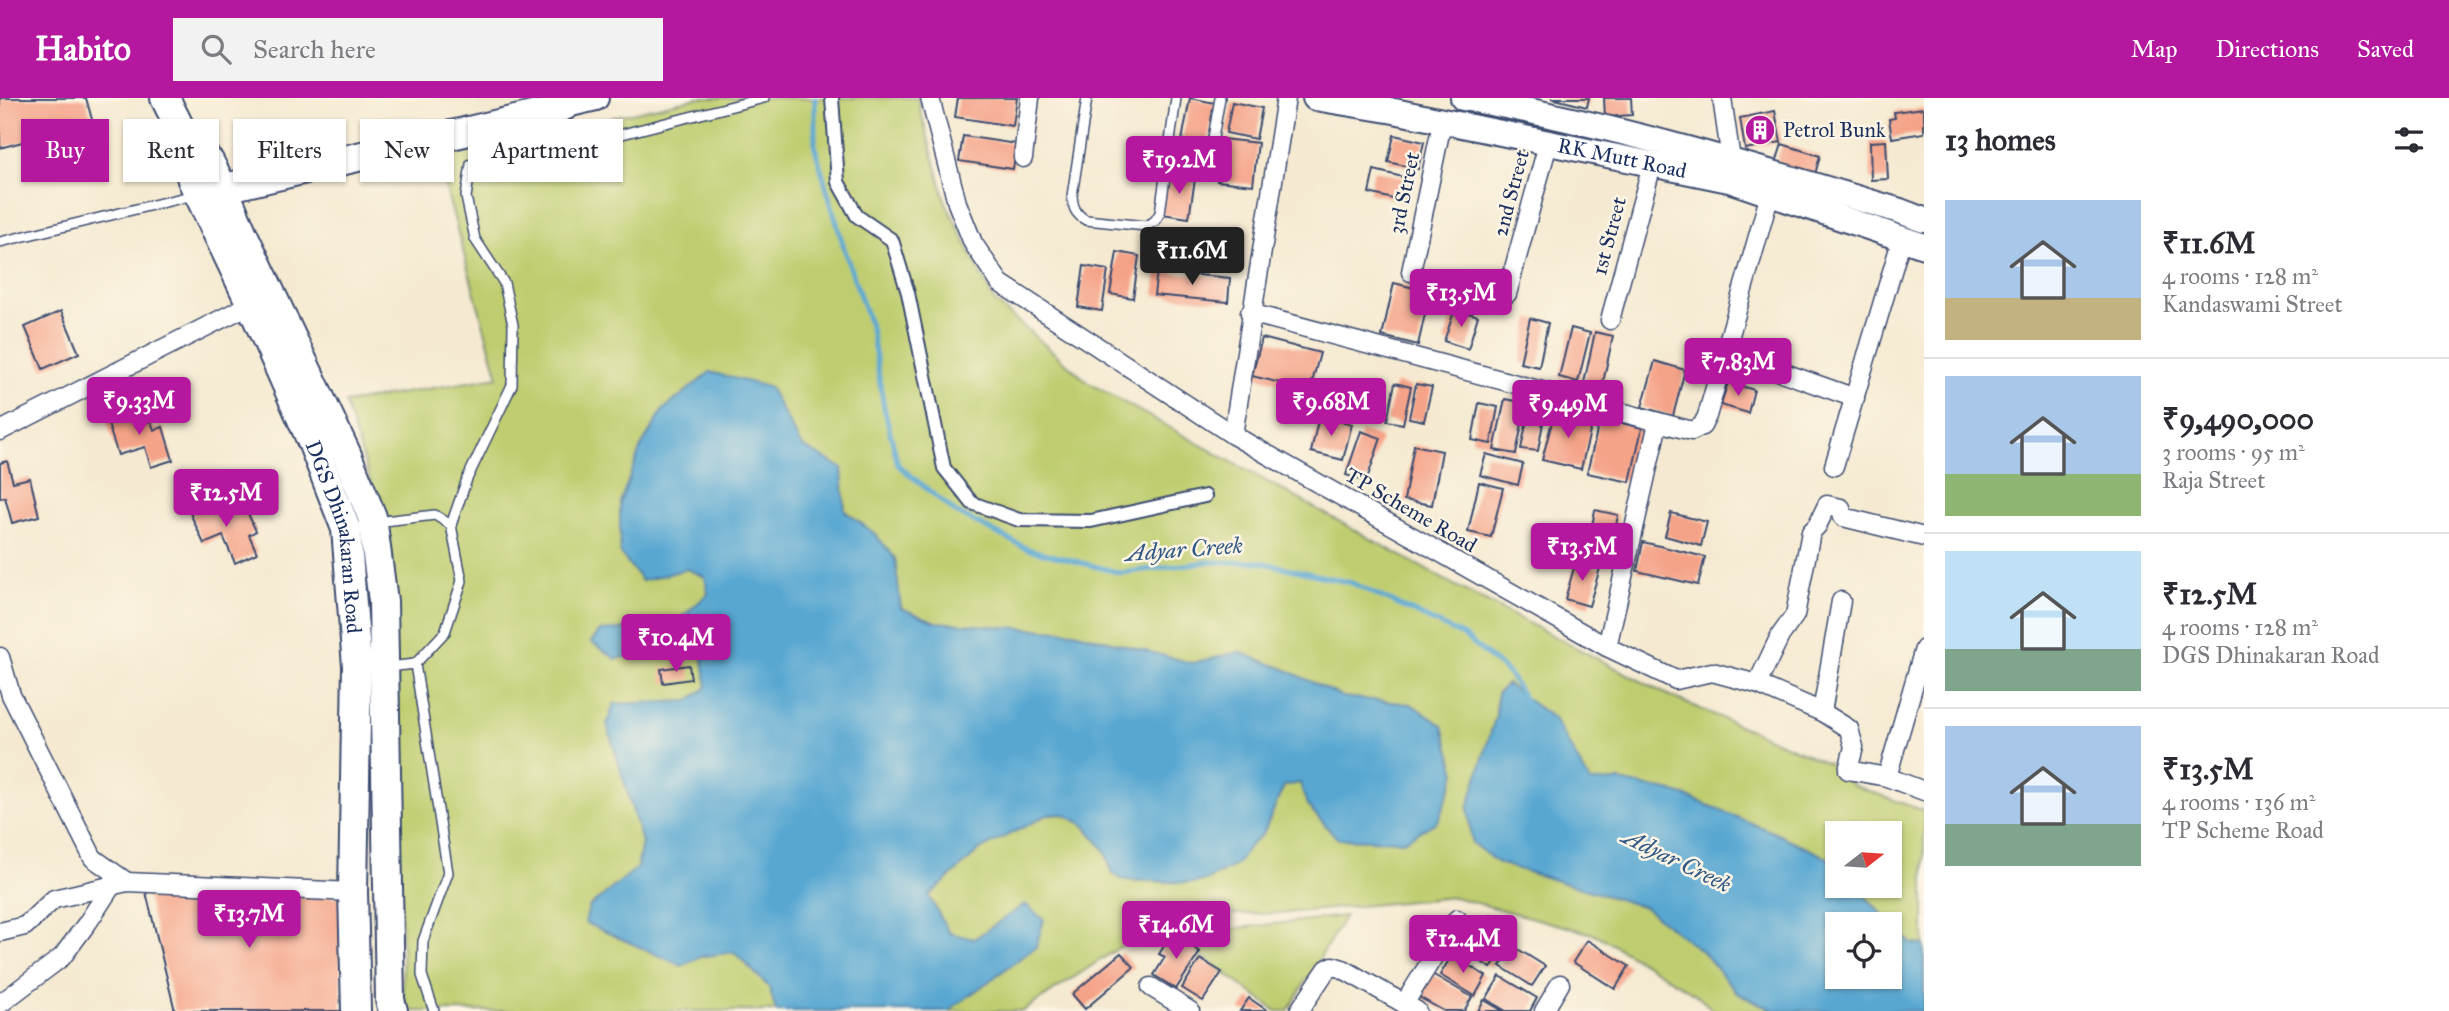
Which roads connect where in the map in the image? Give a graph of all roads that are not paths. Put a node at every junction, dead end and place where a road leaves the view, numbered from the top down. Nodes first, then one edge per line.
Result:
1 (165, 98) edge
2 (596, 98) edge
3 (764, 98) edge
4 (832, 98) edge
5 (930, 98) edge
6 (1030, 98) edge
7 (1087, 98) edge
8 (1175, 98) edge
9 (1181, 98) edge
10 (1220, 98) edge
11 (1286, 98) edge
12 (1315, 98) edge
13 (1463, 98) edge
14 (1722, 98) edge
15 (569, 102) edge
16 (1442, 123) junction
17 (1548, 145) junction
18 (1023, 158) dead end
19 (1652, 165) junction
20 (1730, 170) junction
21 (211, 191) junction
22 (1770, 194) junction
23 (1924, 220) edge
24 (0, 242) edge
25 (1913, 242) edge
26 (1411, 272) dead end
27 (1507, 294) dead end
28 (251, 304) junction
29 (1250, 313) junction
30 (1610, 320) dead end
31 (1726, 352) junction
32 (1855, 398) junction
33 (1658, 423) junction
34 (0, 431) edge
35 (1233, 435) junction
36 (1834, 466) dead end
37 (1205, 496) dead end
38 (372, 517) junction
39 (450, 525) junction
40 (1924, 537) edge
41 (1841, 601) dead end
42 (1607, 647) junction
43 (1924, 649) edge
44 (0, 657) edge
45 (415, 664) junction
46 (384, 667) junction
47 (1757, 684) junction
48 (1822, 712) junction
49 (1887, 777) junction
50 (1924, 791) edge
51 (119, 883) junction
52 (353, 892) junction
53 (1457, 919) dead end
54 (0, 932) edge
55 (1560, 984) dead end
56 (1151, 988) dead end
57 (0, 1004) edge
58 (1410, 1007) edge
59 (356, 1011) edge
60 (393, 1011) edge
61 (435, 1011) edge
62 (1190, 1011) edge
63 (1299, 1011) edge
64 (1544, 1011) edge

1 - 21 main road
2 - 15 main road
3 - 39 lane
4 - 37 street
5 - 35 street, TP Scheme Road
6 - 18 street
7 - 8 lane
9 - 10 lane
11 - 29 street
12 - 16 main road, RK Mutt Road
13 - 20 main road, RK Mutt Road
14 - 20 street
15 - 21 main road
16 - 17 main road, RK Mutt Road
16 - 26 street, 3rd Street
17 - 19 main road, RK Mutt Road
17 - 27 street, 2nd Street
19 - 20 main road, RK Mutt Road
19 - 30 street, 1st Street
20 - 22 main road, RK Mutt Road
20 - 23 main road, RK Mutt Road
21 - 24 lane
21 - 28 main road, DGS Dhinakaran Road
21 - 38 main road, DGS Dhinakaran Road
22 - 25 main road, RK Mutt Road
22 - 31 street
25 - 32 street
28 - 34 street
28 - 52 main road, DGS Dhinakaran Road
29 - 33 street
29 - 35 street
31 - 32 street
31 - 33 street
32 - 36 street
33 - 42 street
35 - 42 street, TP Scheme Road
38 - 39 lane
38 - 46 main road, DGS Dhinakaran Road
39 - 45 lane
40 - 47 street
41 - 48 street
42 - 47 street, TP Scheme Road
43 - 49 street
44 - 51 street
45 - 46 lane
45 - 61 lane
46 - 60 main road, DGS Dhinakaran Road
47 - 48 street, TP Scheme Road
48 - 49 street, TP Scheme Road
49 - 50 street
51 - 52 street
51 - 54 street
51 - 57 street
52 - 59 main road, DGS Dhinakaran Road
53 - 58 street
55 - 64 street
56 - 62 street
58 - 63 street

